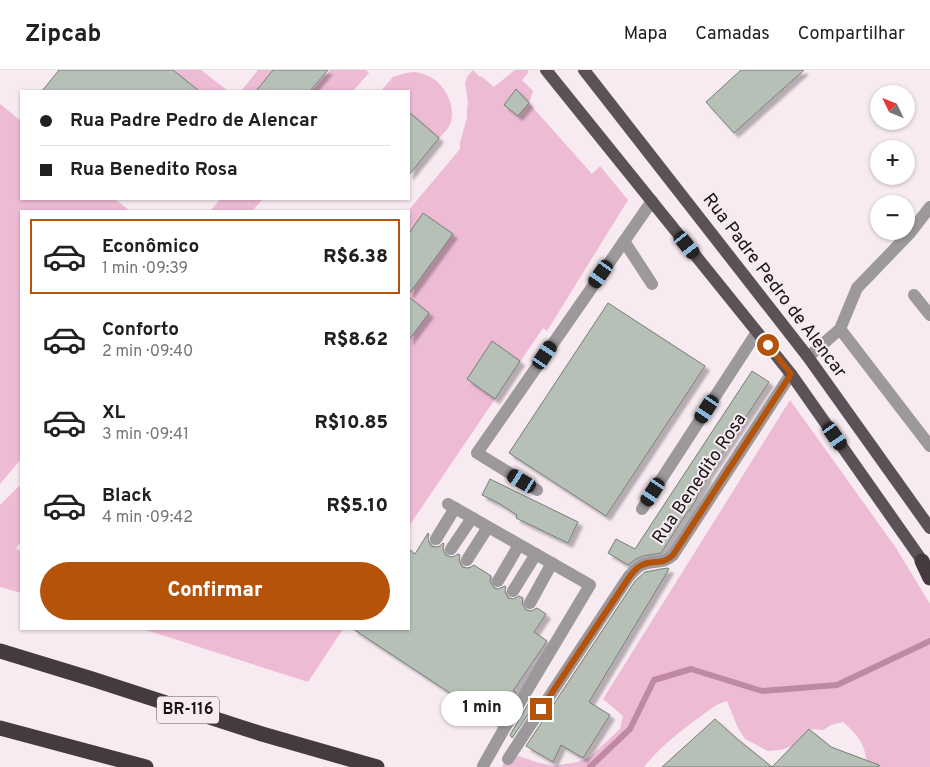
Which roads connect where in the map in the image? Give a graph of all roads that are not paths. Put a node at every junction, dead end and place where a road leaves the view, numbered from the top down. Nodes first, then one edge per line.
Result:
1 (546, 70) edge
2 (584, 70) edge
3 (652, 201) junction
4 (930, 208) edge
5 (624, 241) junction
6 (652, 284) dead end
7 (914, 295) dead end
8 (930, 315) edge
9 (840, 329) junction
10 (757, 332) junction
11 (808, 357) junction
12 (791, 374) junction
13 (930, 446) edge
14 (538, 490) dead end
15 (642, 509) dead end
16 (472, 518) junction
17 (488, 527) junction
18 (930, 528) edge
19 (436, 538) dead end
20 (519, 544) junction
21 (451, 549) dead end
22 (536, 554) junction
23 (467, 560) dead end
24 (552, 563) junction
25 (926, 566) edge
26 (930, 578) edge
27 (498, 581) dead end
28 (513, 592) dead end
29 (530, 603) dead end
30 (0, 651) edge
31 (0, 728) edge
32 (508, 759) dead end
33 (483, 766) dead end
34 (146, 767) edge
35 (377, 767) edge

1 - 3 main road
2 - 11 main road, Rua Padre Pedro de Alencar
3 - 5 street
3 - 10 main road
4 - 9 street
5 - 6 street
5 - 14 street
7 - 8 street
9 - 11 street
9 - 13 street
10 - 12 main road
10 - 15 street
11 - 18 main road, Rua Padre Pedro de Alencar
12 - 25 main road
12 - 32 street, Rua Benedito Rosa
16 - 17 street
16 - 19 street
16 - 21 street
17 - 20 street
17 - 23 street
20 - 22 street
20 - 27 street
22 - 24 street
22 - 28 street
24 - 29 street
24 - 33 street
25 - 26 highway
30 - 35 highway, BR-116
31 - 34 highway

